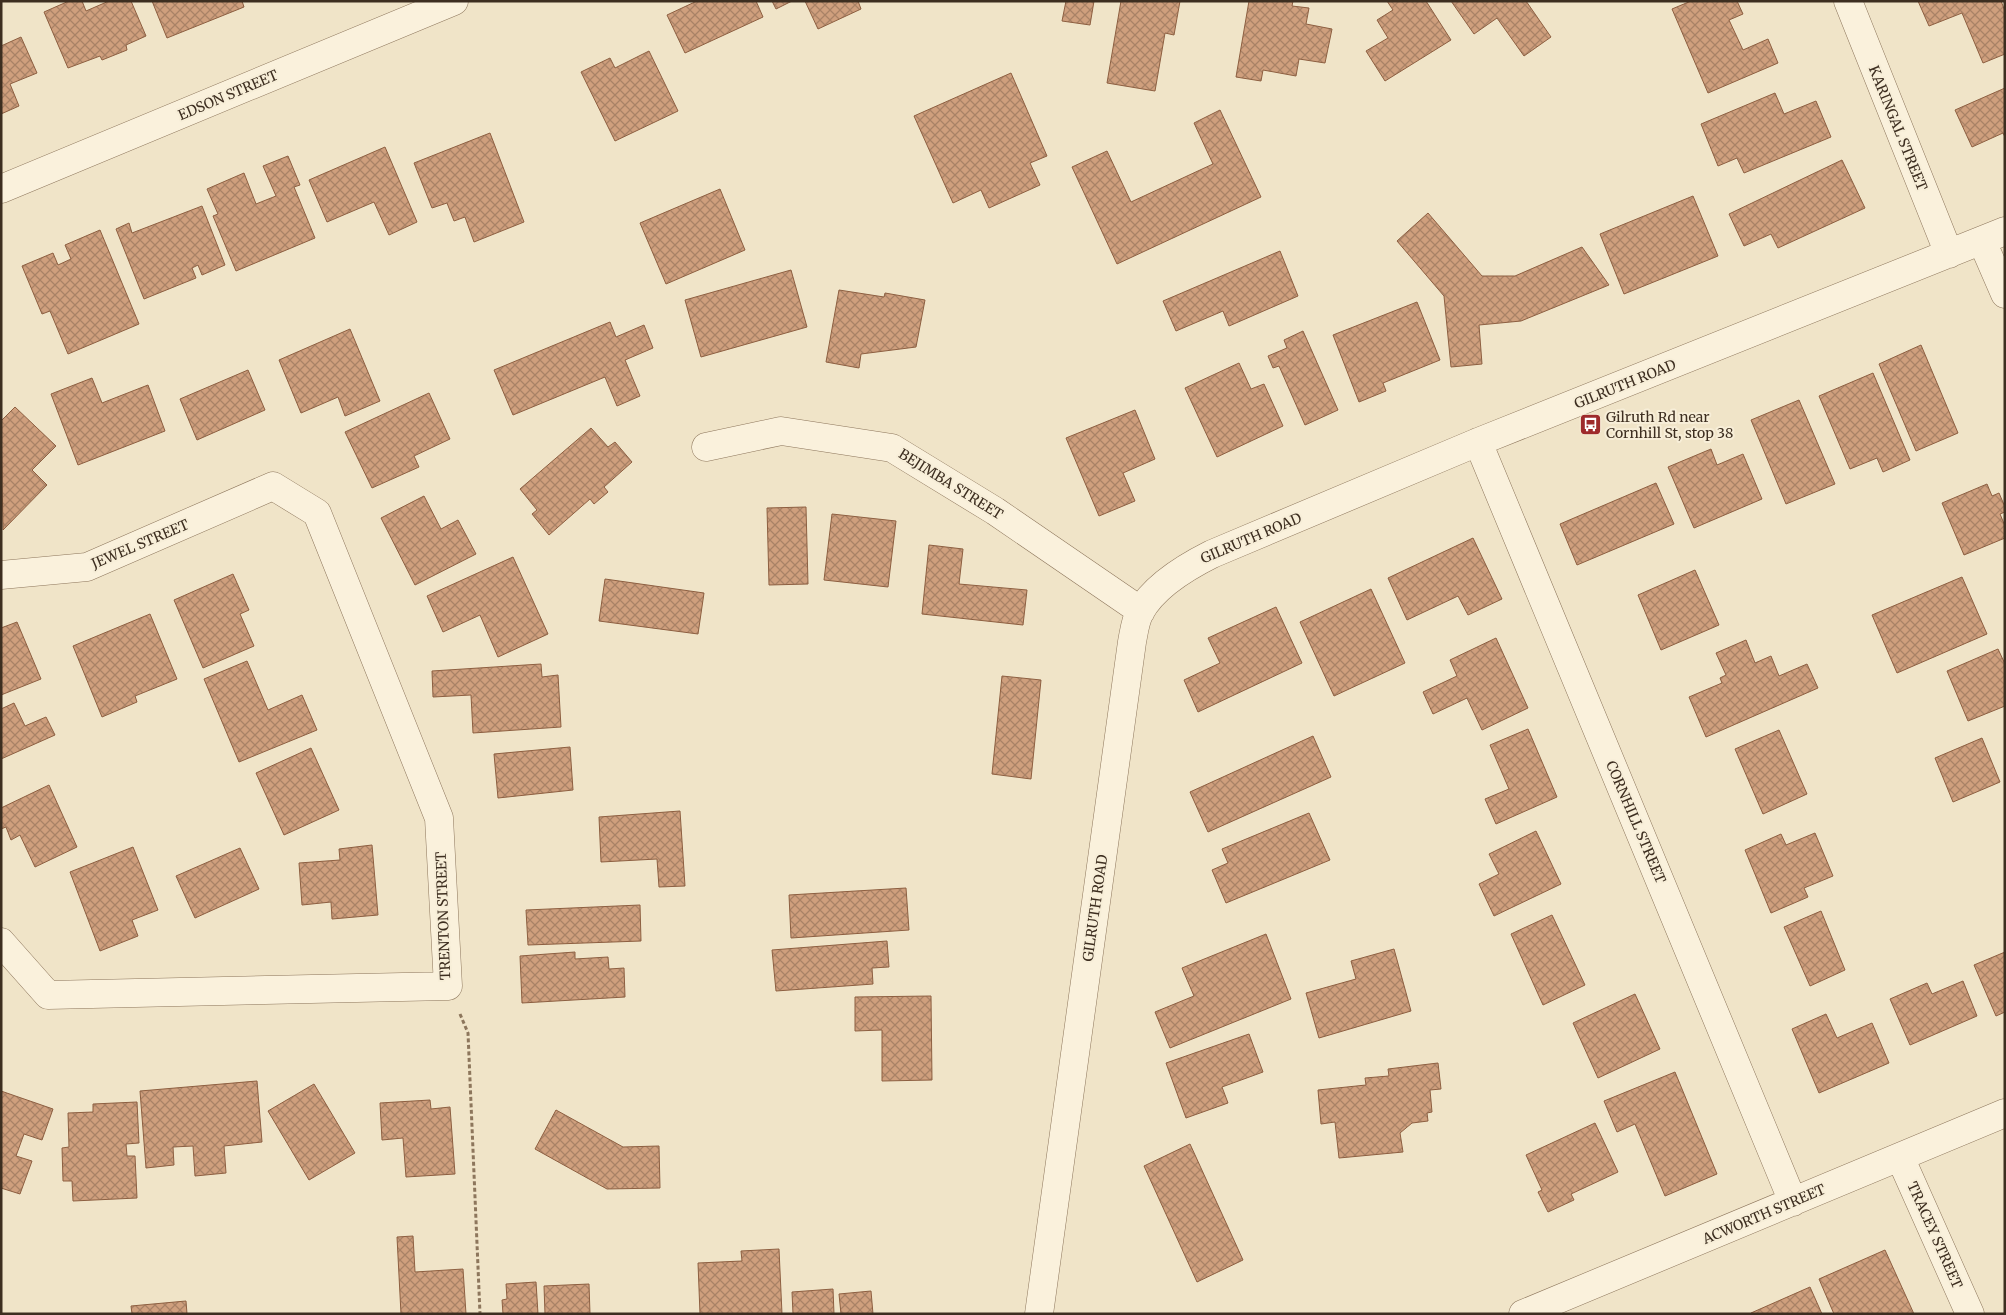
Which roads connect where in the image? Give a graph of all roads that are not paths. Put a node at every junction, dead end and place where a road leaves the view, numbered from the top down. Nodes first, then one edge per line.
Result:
1 (454, 1) edge
2 (1848, 1) edge
3 (1, 189) edge
4 (1993, 236) edge
5 (1949, 254) junction
6 (2005, 294) edge
7 (1478, 442) junction
8 (706, 447) dead end
9 (273, 486) joint
10 (1, 575) edge
11 (1140, 611) junction
12 (1, 942) edge
13 (2005, 1113) edge
14 (1900, 1157) junction
15 (1793, 1202) junction
16 (1039, 1314) edge
17 (1523, 1314) edge
18 (1970, 1314) edge

1 - 3 street, EDSON STREET
2 - 5 street, KARINGAL STREET
4 - 5 street, GILRUTH ROAD
4 - 6 street
5 - 7 street, GILRUTH ROAD
7 - 11 street, GILRUTH ROAD
7 - 15 street, CORNHILL STREET
8 - 11 street, BEJIMBA STREET
9 - 10 street, JEWEL STREET
9 - 12 street, TRENTON STREET
11 - 16 street, GILRUTH ROAD
13 - 14 street, ACWORTH STREET
14 - 15 street, ACWORTH STREET
14 - 18 street, TRACEY STREET
15 - 17 street, ACWORTH STREET

